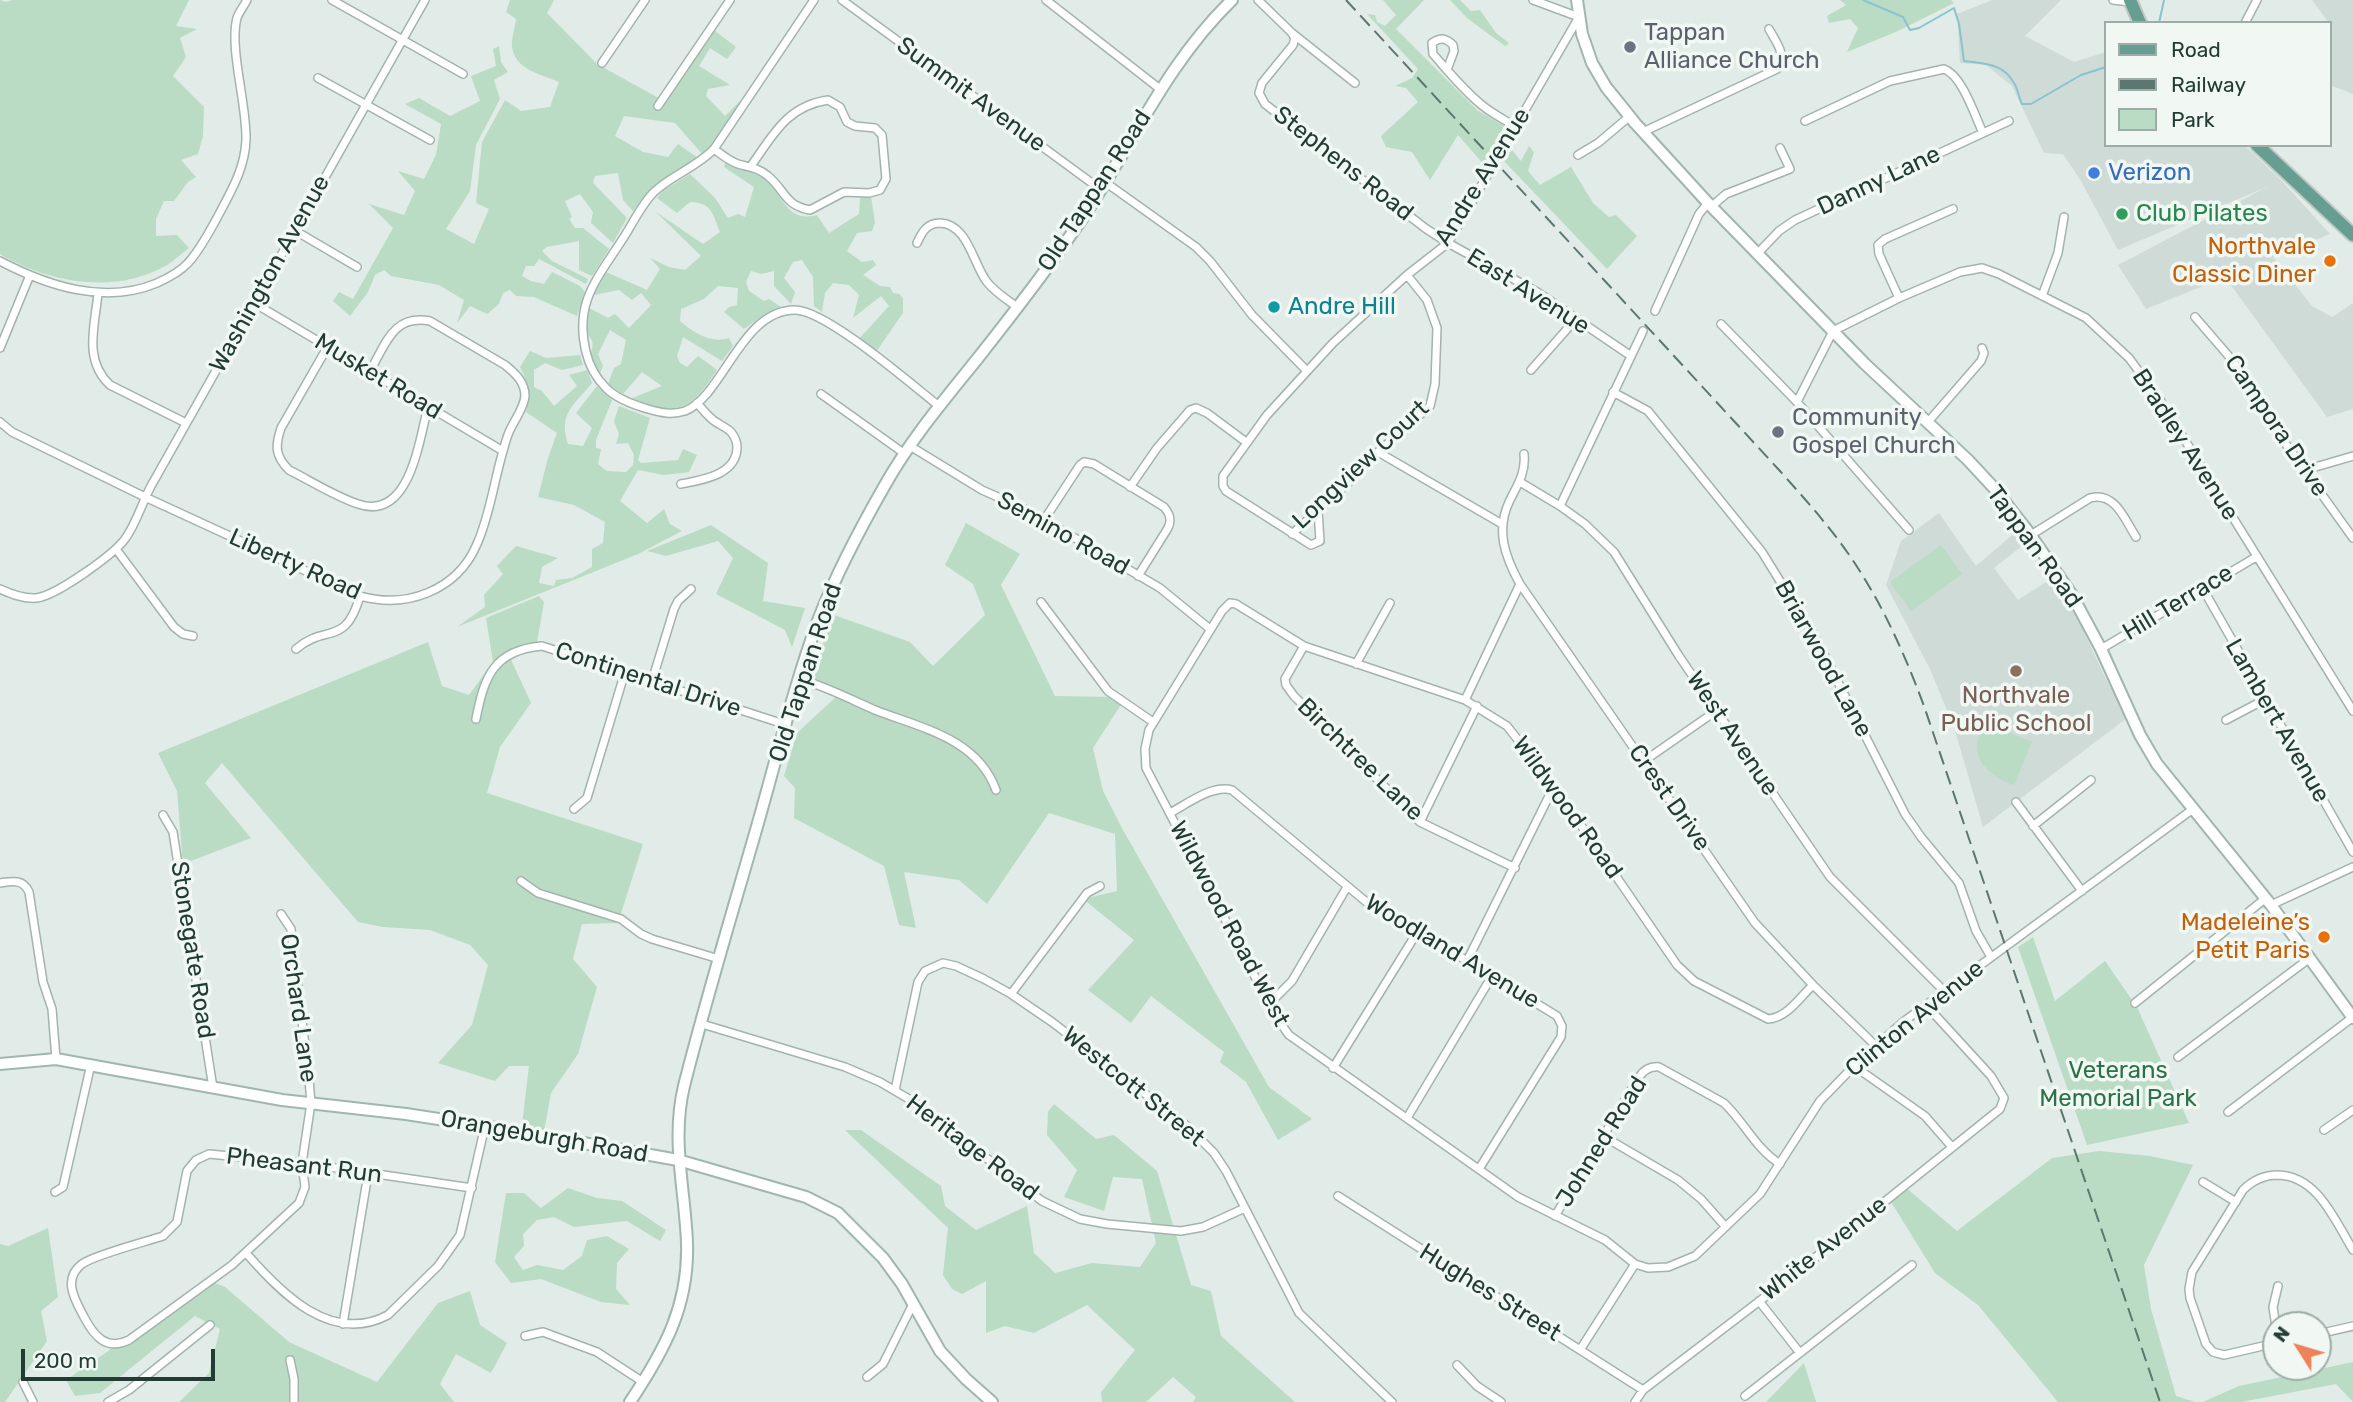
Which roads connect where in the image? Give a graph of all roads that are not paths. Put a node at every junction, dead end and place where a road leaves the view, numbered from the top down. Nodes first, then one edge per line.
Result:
1 (247, 0) edge
2 (332, 0) edge
3 (425, 0) edge
4 (645, 0) edge
5 (730, 0) edge
6 (814, 0) edge
7 (842, 0) edge
8 (1046, 0) edge
9 (1258, 0) edge
10 (1533, 0) edge
11 (1577, 0) edge
12 (2113, 0) edge
13 (2258, 0) edge
14 (2130, 1) edge
15 (1224, 2) edge
16 (1579, 17) junction
17 (2139, 21) edge
18 (2246, 21) edge
19 (1769, 29) dead end
20 (1291, 32) junction
21 (403, 40) junction
22 (602, 63) dead end
23 (1447, 70) dead end
24 (463, 74) dead end
25 (318, 78) dead end
26 (1354, 83) dead end
27 (1160, 89) junction
28 (365, 105) junction
29 (658, 106) dead end
30 (1630, 116) junction
31 (1805, 121) dead end
32 (2008, 121) dead end
33 (1516, 127) junction
34 (1643, 132) junction
35 (1983, 133) junction
36 (430, 140) dead end
37 (2259, 147) edge
38 (1780, 148) dead end
39 (714, 149) junction
40 (1578, 155) dead end
41 (751, 166) junction
42 (1103, 186) junction
43 (1710, 204) junction
44 (1953, 209) dead end
45 (2064, 218) dead end
46 (1425, 228) joint
47 (294, 230) junction
48 (2353, 235) edge
49 (917, 243) dead end
50 (1448, 243) junction
51 (1758, 253) junction
52 (0, 261) edge
53 (357, 267) dead end
54 (30, 275) junction
55 (1408, 275) junction
56 (98, 293) junction
57 (2042, 296) junction
58 (1899, 299) junction
59 (254, 303) junction
60 (1017, 307) junction
61 (1656, 311) dead end
62 (2195, 317) dead end
63 (1575, 320) junction
64 (1721, 324) dead end
65 (1643, 331) dead end
66 (1833, 331) junction
67 (328, 346) junction
68 (0, 348) edge
69 (1982, 348) dead end
70 (1631, 356) junction
71 (1531, 370) dead end
72 (370, 371) junction
73 (1307, 371) junction
74 (1613, 392) junction
75 (821, 394) dead end
76 (1797, 402) junction
77 (698, 403) junction
78 (939, 406) junction
79 (428, 407) junction
80 (0, 422) edge
81 (186, 422) junction
82 (1928, 422) junction
83 (1246, 442) junction
84 (907, 450) junction
85 (503, 451) junction
86 (1378, 452) junction
87 (1524, 454) dead end
88 (2353, 456) edge
89 (2305, 470) junction
90 (1520, 482) junction
91 (681, 484) dead end
92 (1130, 487) junction
93 (145, 497) junction
94 (1560, 506) junction
95 (1318, 511) junction
96 (1044, 520) junction
97 (1502, 524) junction
98 (1909, 530) dead end
99 (1293, 534) junction
100 (2031, 535) junction
101 (2136, 537) dead end
102 (2353, 538) edge
103 (116, 549) junction
104 (2256, 557) junction
105 (1138, 576) junction
106 (1520, 584) junction
107 (0, 589) edge
108 (691, 589) dead end
109 (2203, 589) junction
110 (360, 596) junction
111 (1041, 602) dead end
112 (1390, 603) dead end
113 (1210, 629) junction
114 (193, 636) dead end
115 (1304, 646) junction
116 (296, 649) dead end
117 (2101, 649) junction
118 (1356, 664) junction
119 (625, 672) junction
120 (800, 679) junction
121 (652, 681) junction
122 (1465, 700) junction
123 (2264, 700) junction
124 (1477, 706) junction
125 (1716, 711) junction
126 (2353, 711) edge
127 (476, 719) dead end
128 (2226, 720) dead end
129 (1153, 722) junction
130 (787, 725) junction
131 (1644, 761) junction
132 (2091, 780) dead end
133 (1554, 786) junction
134 (996, 790) dead end
135 (2015, 802) dead end
136 (574, 809) dead end
137 (2193, 809) junction
138 (1170, 813) junction
139 (163, 815) dead end
140 (1420, 822) junction
141 (2034, 826) junction
142 (2353, 852) edge
143 (2353, 867) edge
144 (1515, 868) junction
145 (521, 881) dead end
146 (0, 883) edge
147 (1100, 886) dead end
148 (1347, 887) junction
149 (2082, 891) junction
150 (2269, 901) junction
151 (281, 914) dead end
152 (1418, 932) junction
153 (1991, 957) junction
154 (2310, 958) junction
155 (719, 959) junction
156 (1467, 961) junction
157 (1492, 976) junction
158 (1813, 985) junction
159 (1944, 991) junction
160 (1011, 994) junction
161 (1270, 1003) junction
162 (2135, 1003) dead end
163 (1926, 1005) junction
164 (2353, 1017) edge
165 (702, 1024) junction
166 (1876, 1046) junction
167 (2178, 1058) dead end
168 (56, 1059) junction
169 (0, 1064) edge
170 (90, 1065) junction
171 (1854, 1066) junction
172 (1333, 1068) junction
173 (213, 1088) junction
174 (895, 1090) junction
175 (311, 1104) junction
176 (2353, 1110) edge
177 (2228, 1112) dead end
178 (1407, 1118) junction
179 (485, 1126) junction
180 (2324, 1130) dead end
181 (1603, 1136) junction
182 (1952, 1147) junction
183 (678, 1160) junction
184 (302, 1163) junction
185 (1780, 1164) junction
186 (1479, 1169) junction
187 (368, 1174) junction
188 (2203, 1182) dead end
189 (471, 1188) junction
190 (55, 1192) dead end
191 (1338, 1196) dead end
192 (2236, 1202) junction
193 (1245, 1208) junction
194 (1555, 1216) junction
195 (1724, 1225) junction
196 (2353, 1250) edge
197 (246, 1254) junction
198 (1634, 1264) junction
199 (1912, 1265) dead end
200 (2278, 1286) dead end
201 (1759, 1301) junction
202 (913, 1304) junction
203 (2274, 1311) edge
204 (82, 1313) joint
205 (343, 1324) junction
206 (209, 1325) dead end
207 (2353, 1326) edge
208 (2332, 1331) edge
209 (525, 1336) dead end
210 (2262, 1346) edge
211 (1580, 1350) junction
212 (1800, 1353) junction
213 (290, 1360) dead end
214 (1457, 1365) dead end
215 (867, 1377) dead end
216 (23, 1382) dead end
217 (643, 1382) junction
218 (1643, 1390) junction
219 (1745, 1396) dead end
220 (33, 1402) edge
221 (108, 1402) edge
222 (294, 1402) edge
223 (630, 1402) edge
224 (992, 1402) edge
225 (1392, 1402) edge
226 (1501, 1402) edge
227 (1635, 1402) edge

1 - 56 street
2 - 21 street
3 - 21 street, Washington Avenue
4 - 22 street
5 - 29 street
6 - 39 street
7 - 42 street, Summit Avenue
8 - 27 street
9 - 20 street
10 - 16 street
11 - 16 street, Tappan Road
12 - 14 street
13 - 18 street
14 - 17 main road
15 - 27 street, Old Tappan Road
16 - 30 street, Tappan Road
16 - 33 street, Andre Avenue
19 - 34 street
20 - 26 street
20 - 46 street, Stephens Road
21 - 24 street
21 - 28 street, Washington Avenue
23 - 33 street
25 - 28 street
27 - 42 street, Old Tappan Road
28 - 36 street
28 - 47 street, Washington Avenue
30 - 34 street, Tappan Road
30 - 40 street
31 - 35 street
32 - 35 street, Danny Lane
33 - 50 street, Andre Avenue
34 - 43 street, Tappan Road
35 - 51 street, Danny Lane
37 - 48 main road
38 - 43 street
39 - 41 street
39 - 77 street
41 - 41 street
42 - 60 street, Old Tappan Road
42 - 73 street
43 - 51 street, Tappan Road
43 - 61 street
44 - 58 street
45 - 57 street
46 - 50 street, East Avenue
47 - 53 street
47 - 59 street, Washington Avenue
49 - 60 street
50 - 55 street, Andre Avenue
50 - 63 street, East Avenue
51 - 66 street, Tappan Road
52 - 54 street
54 - 56 street
54 - 68 street
55 - 73 street, Andre Avenue
55 - 86 street, Longview Court
56 - 81 street
57 - 58 street, Bradley Avenue
57 - 104 street, Bradley Avenue
58 - 66 street, Bradley Avenue
59 - 67 street, Musket Road
59 - 81 street, Washington Avenue
60 - 78 street, Old Tappan Road
62 - 89 street, Campora Drive
63 - 70 street, East Avenue
63 - 71 street
64 - 76 street
65 - 70 street
66 - 76 street
66 - 82 street, Tappan Road
67 - 72 street, Musket Road
67 - 79 street
69 - 82 street
70 - 74 street
72 - 79 street, Musket Road
72 - 85 street, Liberty Road
73 - 83 street, Andre Avenue
74 - 94 street
74 - 153 street, Briarwood Lane
75 - 84 street, Semino Road
76 - 98 street
77 - 78 street
77 - 91 street
78 - 84 street, Old Tappan Road
79 - 85 street, Musket Road
80 - 93 street, Liberty Road
81 - 93 street, Washington Avenue
82 - 100 street, Tappan Road
83 - 92 street
83 - 99 street, Longview Court
84 - 96 street, Semino Road
84 - 120 street, Old Tappan Road
85 - 110 street, Liberty Road
86 - 95 street, Longview Court
86 - 97 street
87 - 90 street
88 - 89 street
89 - 102 street, Campora Drive
90 - 94 street, West Avenue
90 - 97 street
92 - 96 street
92 - 105 street
93 - 103 street, Washington Avenue
93 - 110 street, Liberty Road
94 - 125 street, West Avenue
95 - 99 street, Longview Court
95 - 99 street
96 - 105 street, Semino Road
97 - 106 street, Crest Drive
100 - 101 street
100 - 117 street, Tappan Road
103 - 107 street
103 - 114 street
104 - 109 street, Hill Terrace
104 - 126 street, Bradley Avenue
105 - 113 street, Semino Road
106 - 122 street
106 - 131 street, Crest Drive
108 - 121 street
109 - 117 street, Hill Terrace
109 - 123 street, Lambert Avenue
110 - 116 street
111 - 129 street
112 - 118 street
113 - 115 street, Wildwood Road
113 - 129 street, Wildwood Road West
115 - 118 street, Wildwood Road
115 - 140 street, Birchtree Lane
117 - 137 street, Tappan Road
118 - 122 street, Wildwood Road
119 - 121 street, Continental Drive
119 - 127 street, Continental Drive
119 - 136 street
120 - 130 street, Old Tappan Road
120 - 134 street
121 - 130 street, Continental Drive
122 - 124 street, Wildwood Road
123 - 128 street
123 - 142 street, Lambert Avenue
124 - 133 street, Wildwood Road
124 - 140 street
125 - 131 street
125 - 159 street, West Avenue
129 - 138 street, Wildwood Road West
130 - 155 street, Old Tappan Road
131 - 158 street, Crest Drive
132 - 141 street
133 - 144 street
133 - 158 street, Wildwood Road
135 - 141 street
137 - 149 street, Clinton Avenue
137 - 150 street, Tappan Road
138 - 148 street, Woodland Avenue
138 - 161 street, Wildwood Road West
139 - 173 street, Stonegate Road
140 - 144 street, Birchtree Lane
141 - 149 street
143 - 150 street
144 - 156 street
145 - 155 street
146 - 168 street
147 - 160 street
148 - 152 street, Woodland Avenue
148 - 161 street
149 - 153 street, Clinton Avenue
150 - 154 street, Tappan Road
150 - 162 street
151 - 175 street, Orchard Lane
152 - 156 street, Woodland Avenue
152 - 172 street
153 - 159 street, Clinton Avenue
154 - 164 street, Tappan Road
154 - 167 street
155 - 165 street, Old Tappan Road
156 - 157 street, Woodland Avenue
157 - 178 street
157 - 186 street, Woodland Avenue
158 - 166 street, Crest Drive
159 - 163 street, Clinton Avenue
160 - 174 street, Westcott Street
160 - 193 street, Westcott Street
161 - 172 street, Wildwood Road West
163 - 166 street, Clinton Avenue
163 - 182 street, White Avenue
164 - 177 street
165 - 174 street, Heritage Road
165 - 183 street, Old Tappan Road
166 - 171 street, Clinton Avenue
168 - 169 street, Orangeburgh Road
168 - 170 street, Orangeburgh Road
170 - 173 street, Orangeburgh Road
170 - 190 street
171 - 182 street
171 - 185 street, Clinton Avenue
172 - 178 street, Wildwood Road West
173 - 175 street, Orangeburgh Road
174 - 193 street, Heritage Road
175 - 179 street, Orangeburgh Road
175 - 184 street, Orchard Lane
176 - 180 street
178 - 186 street, Wildwood Road West
179 - 183 street, Orangeburgh Road
179 - 189 street
181 - 185 street, Johned Road
181 - 194 street, Johned Road
181 - 195 street
182 - 201 street, White Avenue
183 - 202 street, Orangeburgh Road
183 - 217 street, Old Tappan Road
184 - 187 street, Pheasant Run
184 - 197 street, Orchard Lane
184 - 204 street, Pheasant Run
185 - 195 street, Clinton Avenue
186 - 194 street, Wildwood Road West
187 - 189 street, Pheasant Run
187 - 205 street
188 - 192 street
189 - 205 street
191 - 211 street, Hughes Street
192 - 196 street
192 - 210 street
193 - 225 street, Westcott Street
194 - 198 street, Wildwood Road West
195 - 198 street, Clinton Avenue
197 - 204 street, Orchard Lane
197 - 205 street
198 - 211 street
199 - 212 street
200 - 203 street
201 - 212 street
201 - 218 street, White Avenue
202 - 215 street
202 - 224 street, Orangeburgh Road
206 - 221 street
207 - 208 street
209 - 217 street
211 - 218 street, Hughes Street
212 - 219 street
213 - 222 street
214 - 226 street
216 - 220 street
217 - 223 street, Old Tappan Road
218 - 227 street, White Avenue

